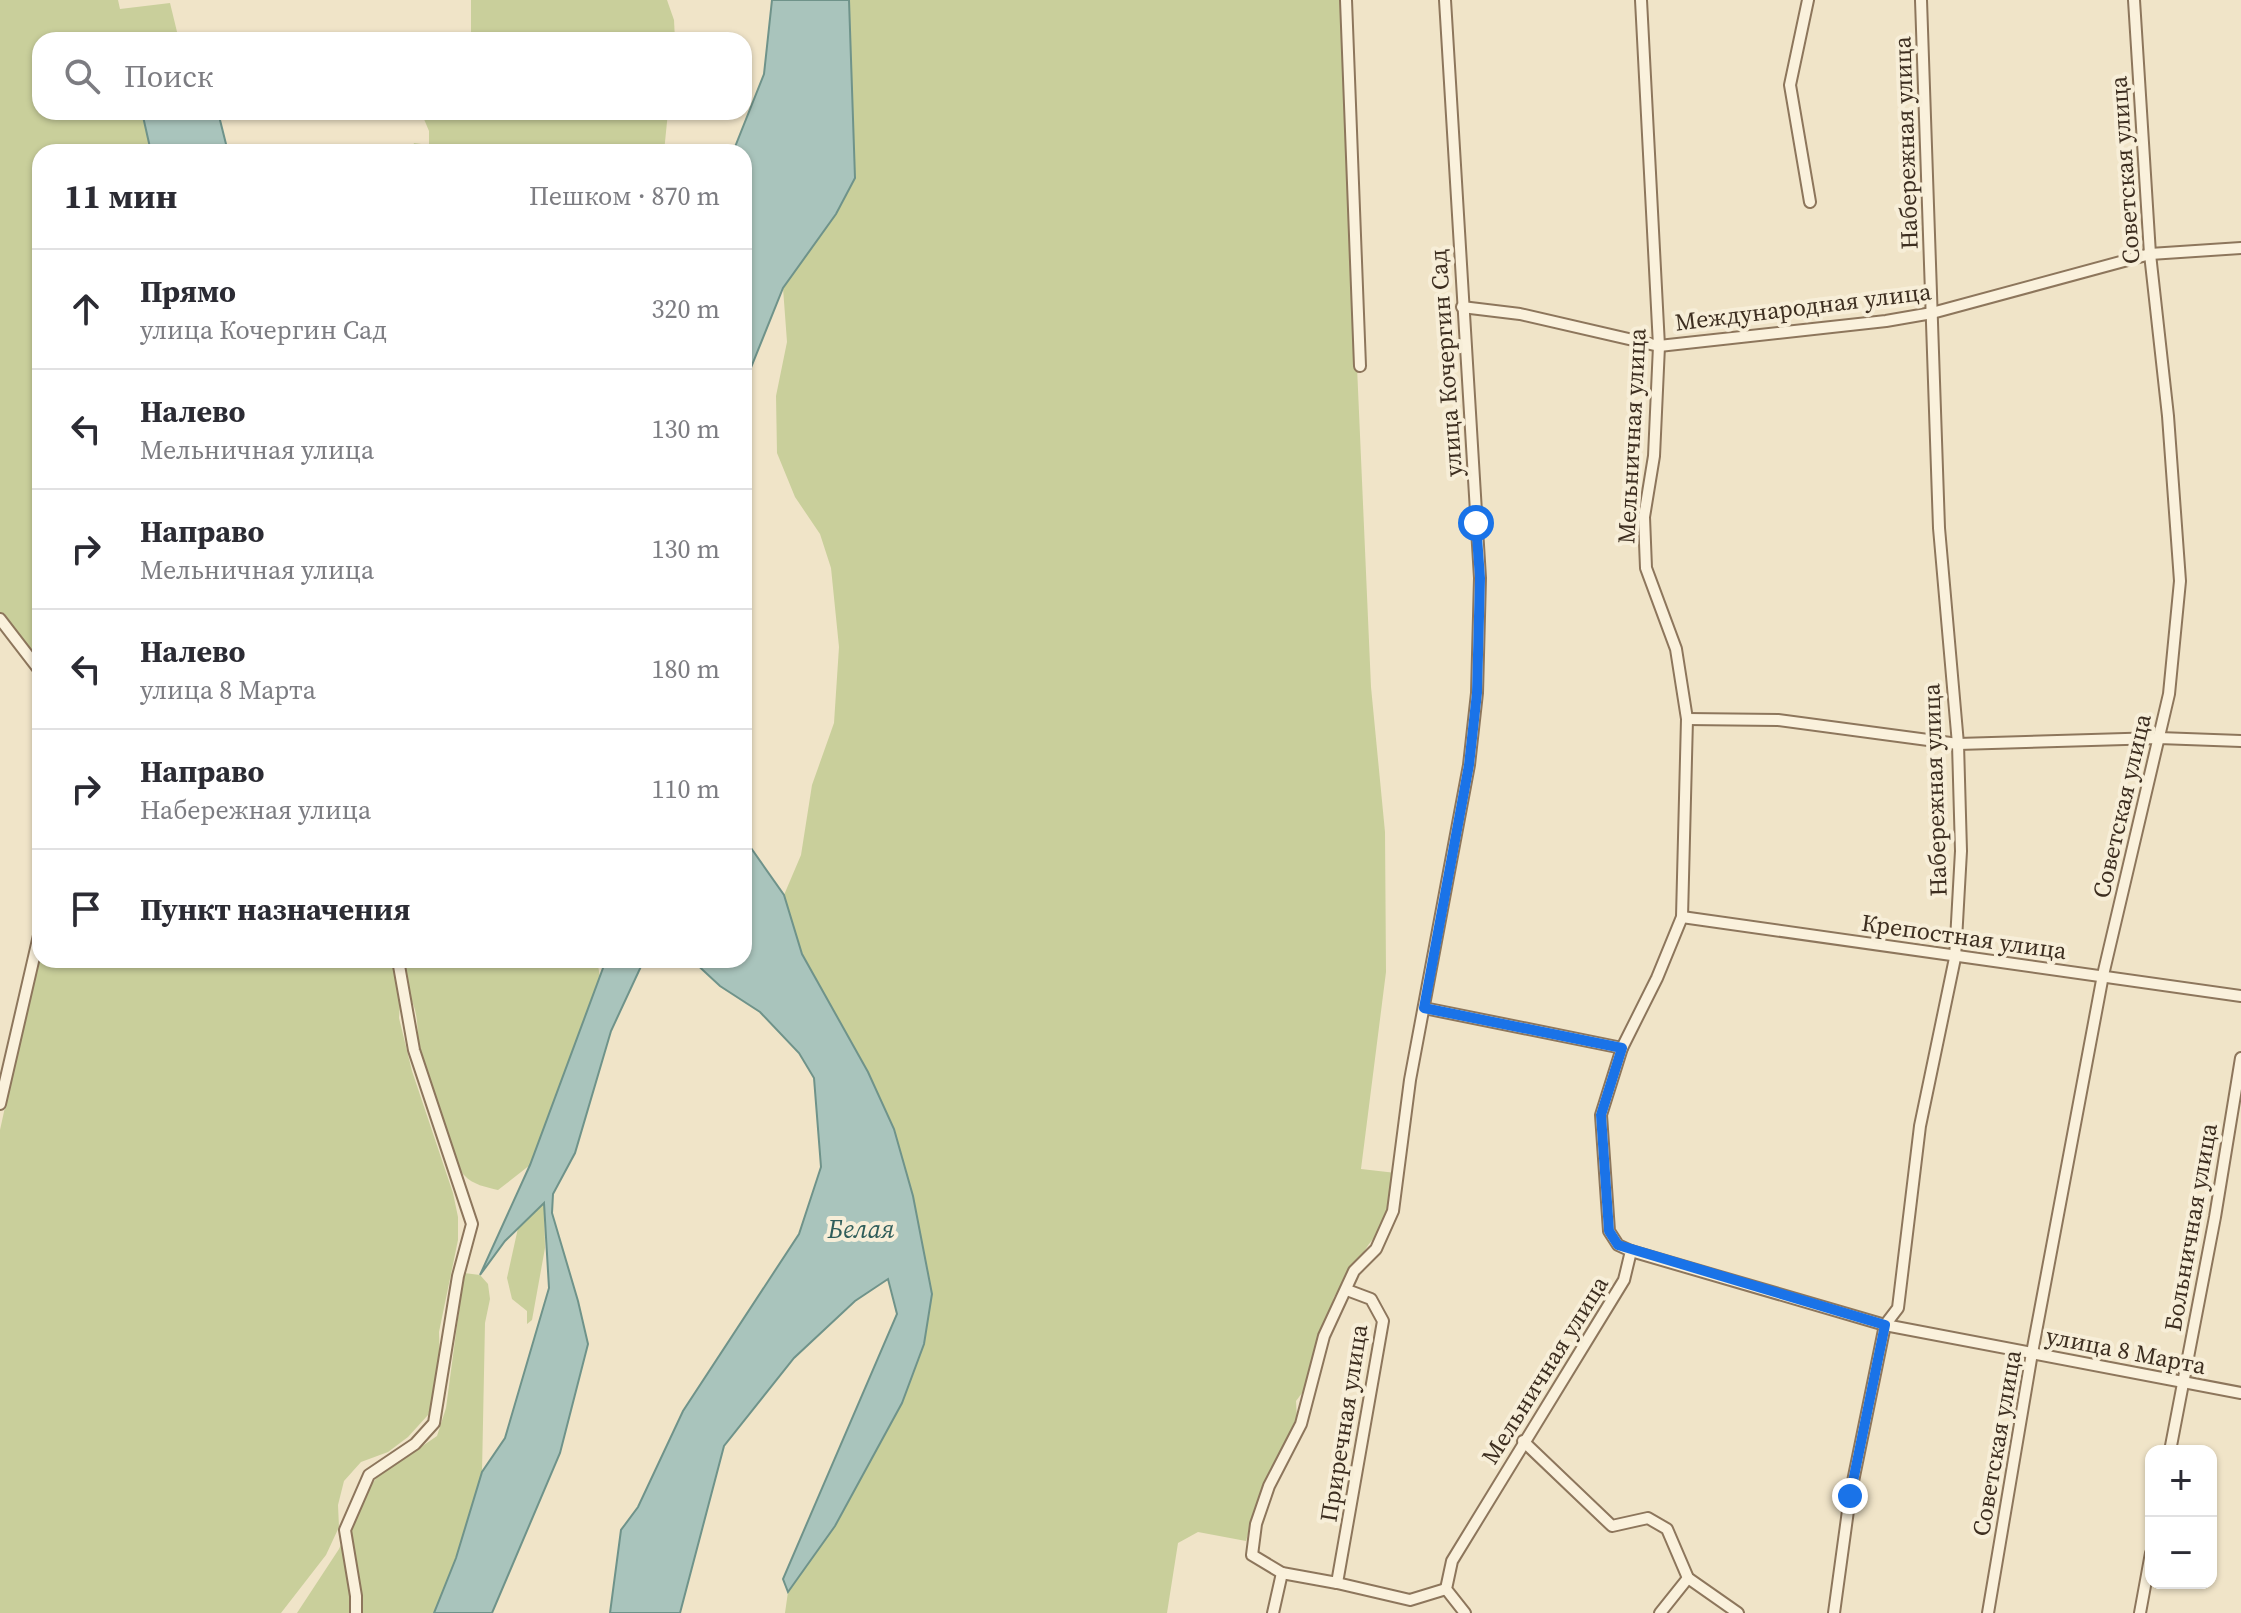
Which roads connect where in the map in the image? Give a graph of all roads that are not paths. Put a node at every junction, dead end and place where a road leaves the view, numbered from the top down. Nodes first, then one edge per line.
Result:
1 (1346, 0) edge
2 (1445, 0) edge
3 (1641, 0) edge
4 (1808, 0) edge
5 (1921, 0) edge
6 (2134, 0) edge
7 (1810, 202) dead end
8 (2241, 248) edge
9 (2150, 254) junction
10 (1462, 307) junction
11 (1932, 313) junction
12 (1659, 346) junction
13 (1360, 366) dead end
14 (0, 619) edge
15 (32, 661) edge
16 (1687, 719) junction
17 (2159, 738) junction
18 (2241, 741) edge
19 (1958, 744) junction
20 (1682, 917) junction
21 (1955, 958) junction
22 (32, 966) edge
23 (399, 968) edge
24 (2103, 975) junction
25 (2241, 996) edge
26 (1424, 1008) junction
27 (1622, 1048) junction
28 (2241, 1058) edge
29 (0, 1104) edge
30 (1631, 1251) junction
31 (1347, 1290) junction
32 (1885, 1325) junction
33 (2032, 1353) junction
34 (2183, 1383) junction
35 (2241, 1393) edge
36 (1523, 1441) junction
37 (2171, 1445) edge
38 (1282, 1573) junction
39 (1688, 1578) junction
40 (1337, 1583) junction
41 (2145, 1586) edge
42 (1446, 1589) junction
43 (356, 1613) edge
44 (1273, 1613) edge
45 (1465, 1613) edge
46 (1660, 1613) edge
47 (1738, 1613) edge
48 (1834, 1613) edge
49 (1988, 1613) edge
50 (2140, 1613) edge

1 - 13 street
2 - 10 street, улица Кочергин Сад
3 - 12 street, Мельничная улица
4 - 7 street
5 - 11 street, Набережная улица
6 - 9 street, Советская улица
8 - 9 street, Международная улица
9 - 11 street, Международная улица
9 - 17 street, Советская улица
10 - 12 street, Международная улица
10 - 26 street, улица Кочергин Сад
11 - 12 street, Международная улица
11 - 19 street, Набережная улица
12 - 16 street, Мельничная улица
14 - 15 street
16 - 19 street
16 - 20 street, Мельничная улица
17 - 18 street
17 - 19 street
17 - 24 street, Советская улица
19 - 21 street, Набережная улица
20 - 21 street, Крепостная улица
20 - 27 street, Мельничная улица
21 - 24 street, Крепостная улица
21 - 32 street, Набережная улица
22 - 29 street
23 - 43 street
24 - 25 street, Крепостная улица
24 - 33 street, Советская улица
26 - 27 street
26 - 31 street, Приречная улица
27 - 30 street, Мельничная улица
28 - 34 street, Больничная улица
30 - 32 street, улица 8 Марта
30 - 36 street, Мельничная улица
31 - 38 street, Приречная улица
31 - 40 street, Приречная улица
32 - 33 street, улица 8 Марта
32 - 48 street, Набережная улица
33 - 34 street, улица 8 Марта
33 - 49 street, Советская улица
34 - 35 street, улица 8 Марта
34 - 37 street, Больничная улица
36 - 39 street
36 - 42 street, Мельничная улица
38 - 40 street
38 - 44 street
39 - 46 street
39 - 47 street
40 - 42 street
41 - 50 street
42 - 45 street

